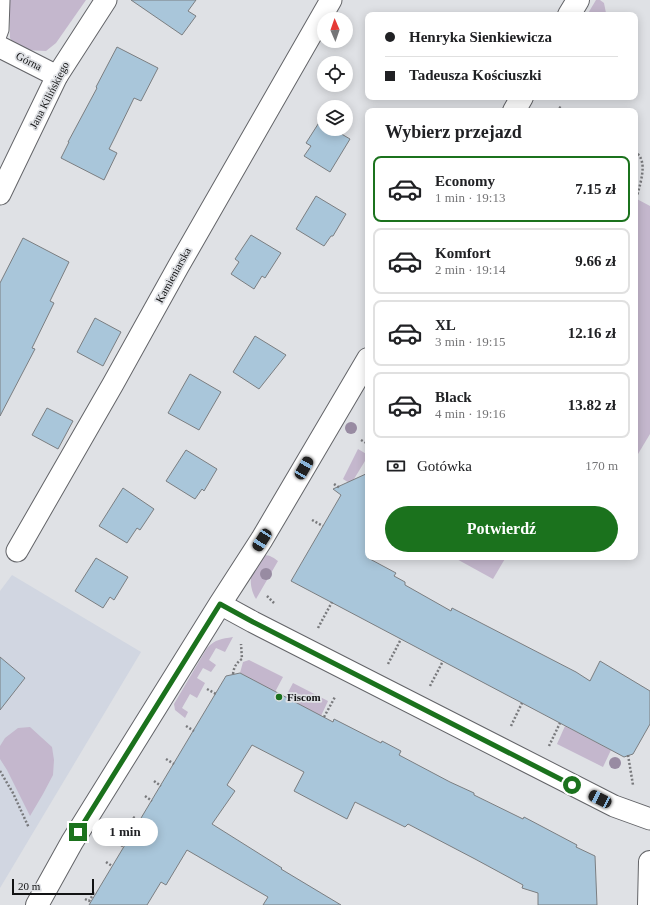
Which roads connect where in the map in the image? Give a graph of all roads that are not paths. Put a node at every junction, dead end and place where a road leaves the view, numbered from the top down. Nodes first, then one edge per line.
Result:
1 (4, 0) edge
2 (106, 0) edge
3 (331, 0) edge
4 (578, 0) edge
5 (571, 12) edge
6 (0, 38) edge
7 (0, 47) edge
8 (57, 76) junction
9 (0, 194) edge
10 (365, 364) edge
11 (17, 551) dead end
12 (220, 604) junction
13 (650, 819) edge
14 (650, 862) edge
15 (38, 905) edge
16 (649, 905) edge

1 - 6 lane
2 - 8 street, Jana Kilińskiego
3 - 11 street, Kamieniarska
4 - 5 street
7 - 8 street, Górna
8 - 9 street, Jana Kilińskiego
10 - 12 street
12 - 13 street
12 - 15 street
14 - 16 street

